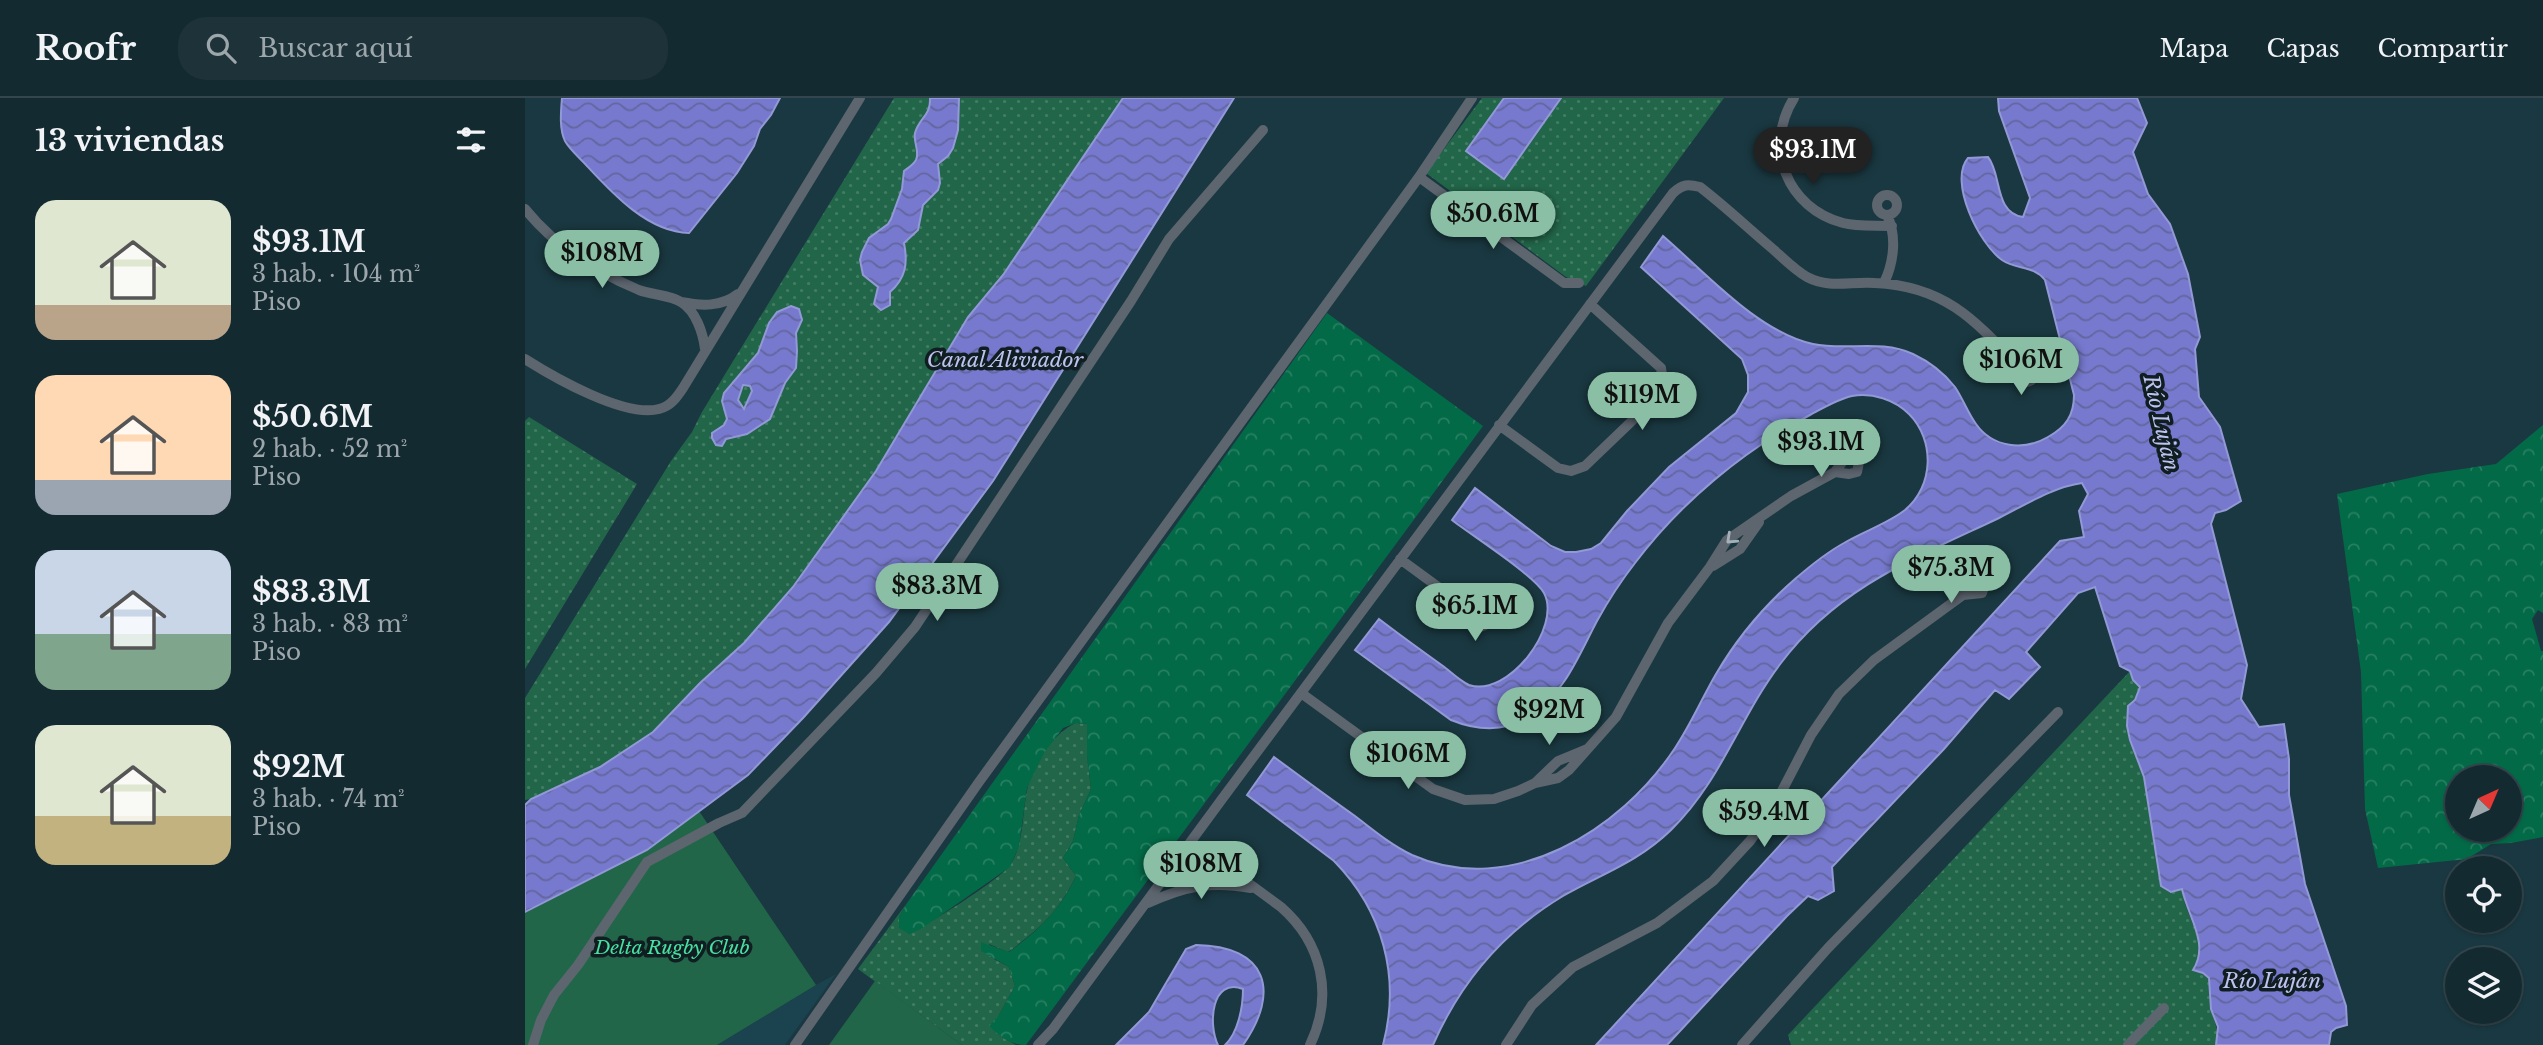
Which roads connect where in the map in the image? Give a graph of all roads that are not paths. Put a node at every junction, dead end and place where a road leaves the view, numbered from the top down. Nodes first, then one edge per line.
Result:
1 (860, 98) edge
2 (1472, 98) edge
3 (1794, 98) edge
4 (1263, 130) dead end
5 (1419, 177) junction
6 (525, 209) edge
7 (1887, 215) dead end
8 (1892, 226) junction
9 (1579, 283) dead end
10 (1884, 283) junction
11 (740, 292) junction
12 (681, 302) junction
13 (1590, 304) junction
14 (705, 349) junction
15 (525, 359) edge
16 (2018, 366) dead end
17 (1499, 425) junction
18 (1835, 472) dead end
19 (1400, 559) junction
20 (1963, 595) dead end
21 (1471, 611) dead end
22 (1301, 693) junction
23 (2058, 712) dead end
24 (1191, 841) junction
25 (1255, 889) junction
26 (1145, 904) junction
27 (2164, 1008) dead end
28 (1052, 1029) junction
29 (533, 1045) edge
30 (795, 1045) edge
31 (1038, 1045) edge
32 (1048, 1045) edge
33 (1310, 1045) edge
34 (1506, 1045) edge
35 (1742, 1045) edge
36 (2128, 1045) edge

1 - 11 street
2 - 5 street
3 - 8 street
4 - 29 street
5 - 9 street
5 - 30 street
6 - 12 street
7 - 8 street
8 - 10 street
10 - 13 street
10 - 16 street
11 - 12 street
11 - 14 street
12 - 14 street
13 - 17 street
13 - 17 street
14 - 15 street
17 - 19 street
18 - 22 street
19 - 21 street
19 - 22 street
20 - 34 street
22 - 24 street
23 - 35 street
24 - 25 street
24 - 26 street
25 - 26 street
25 - 33 street
26 - 28 street
27 - 36 street
28 - 31 street
28 - 32 street

